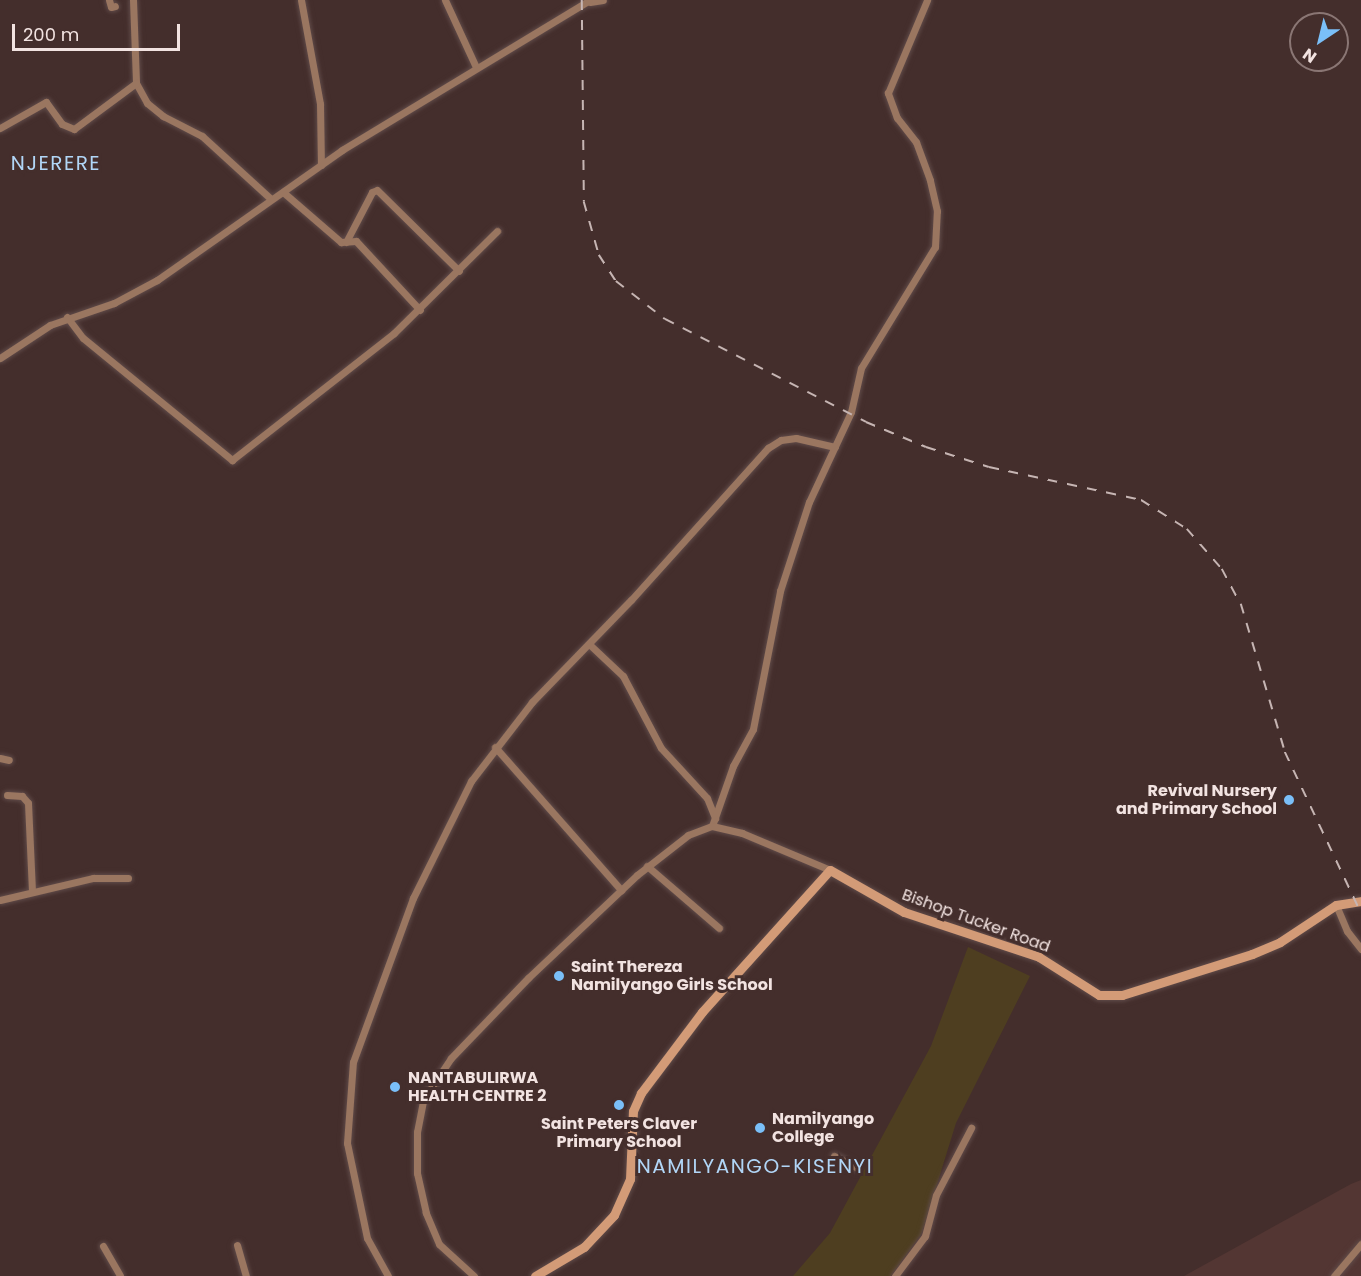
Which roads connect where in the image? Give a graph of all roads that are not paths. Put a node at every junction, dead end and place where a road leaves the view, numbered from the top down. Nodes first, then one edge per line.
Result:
1 (133, 0) edge
2 (302, 0) edge
3 (445, 0) edge
4 (603, 0) edge
5 (927, 0) edge
6 (590, 1) edge
7 (476, 68) junction
8 (136, 83) junction
9 (0, 128) edge
10 (321, 165) junction
11 (283, 192) junction
12 (271, 199) junction
13 (497, 231) dead end
14 (345, 242) junction
15 (459, 271) junction
16 (420, 310) junction
17 (68, 317) junction
18 (0, 358) edge
19 (835, 447) junction
20 (589, 644) junction
21 (495, 747) junction
22 (0, 758) edge
23 (9, 760) dead end
24 (7, 795) dead end
25 (715, 818) junction
26 (712, 826) junction
27 (646, 866) junction
28 (830, 870) junction
29 (128, 878) dead end
30 (621, 890) junction
31 (33, 891) junction
32 (0, 900) edge
33 (1361, 901) edge
34 (1336, 905) junction
35 (719, 928) dead end
36 (1361, 949) edge
37 (971, 1128) dead end
38 (834, 1156) dead end
39 (856, 1167) dead end
40 (1361, 1244) edge
41 (237, 1245) dead end
42 (103, 1246) dead end
43 (120, 1276) edge
44 (246, 1276) edge
45 (388, 1276) edge
46 (474, 1276) edge
47 (535, 1276) edge
48 (895, 1276) edge
49 (1334, 1276) edge

1 - 8 street
2 - 10 street
3 - 7 street
4 - 6 street
5 - 19 street
6 - 7 street
7 - 10 street
8 - 9 street
8 - 12 street
10 - 11 street
11 - 12 street
11 - 14 street
12 - 17 street
13 - 15 street
14 - 15 street
14 - 16 street
15 - 16 street
16 - 17 street
17 - 18 street
19 - 20 street
19 - 25 street
20 - 21 street
20 - 25 street
21 - 30 street
21 - 45 street
22 - 23 street
24 - 31 street
25 - 26 street
26 - 27 street
26 - 28 street
27 - 30 street
27 - 35 street
28 - 34 main road, Bishop Tucker Road
28 - 47 main road
29 - 31 street
30 - 46 street
31 - 32 street
33 - 34 main road, Bishop Tucker Road
34 - 36 street
37 - 48 street
38 - 39 street
40 - 49 street
41 - 44 street
42 - 43 street

